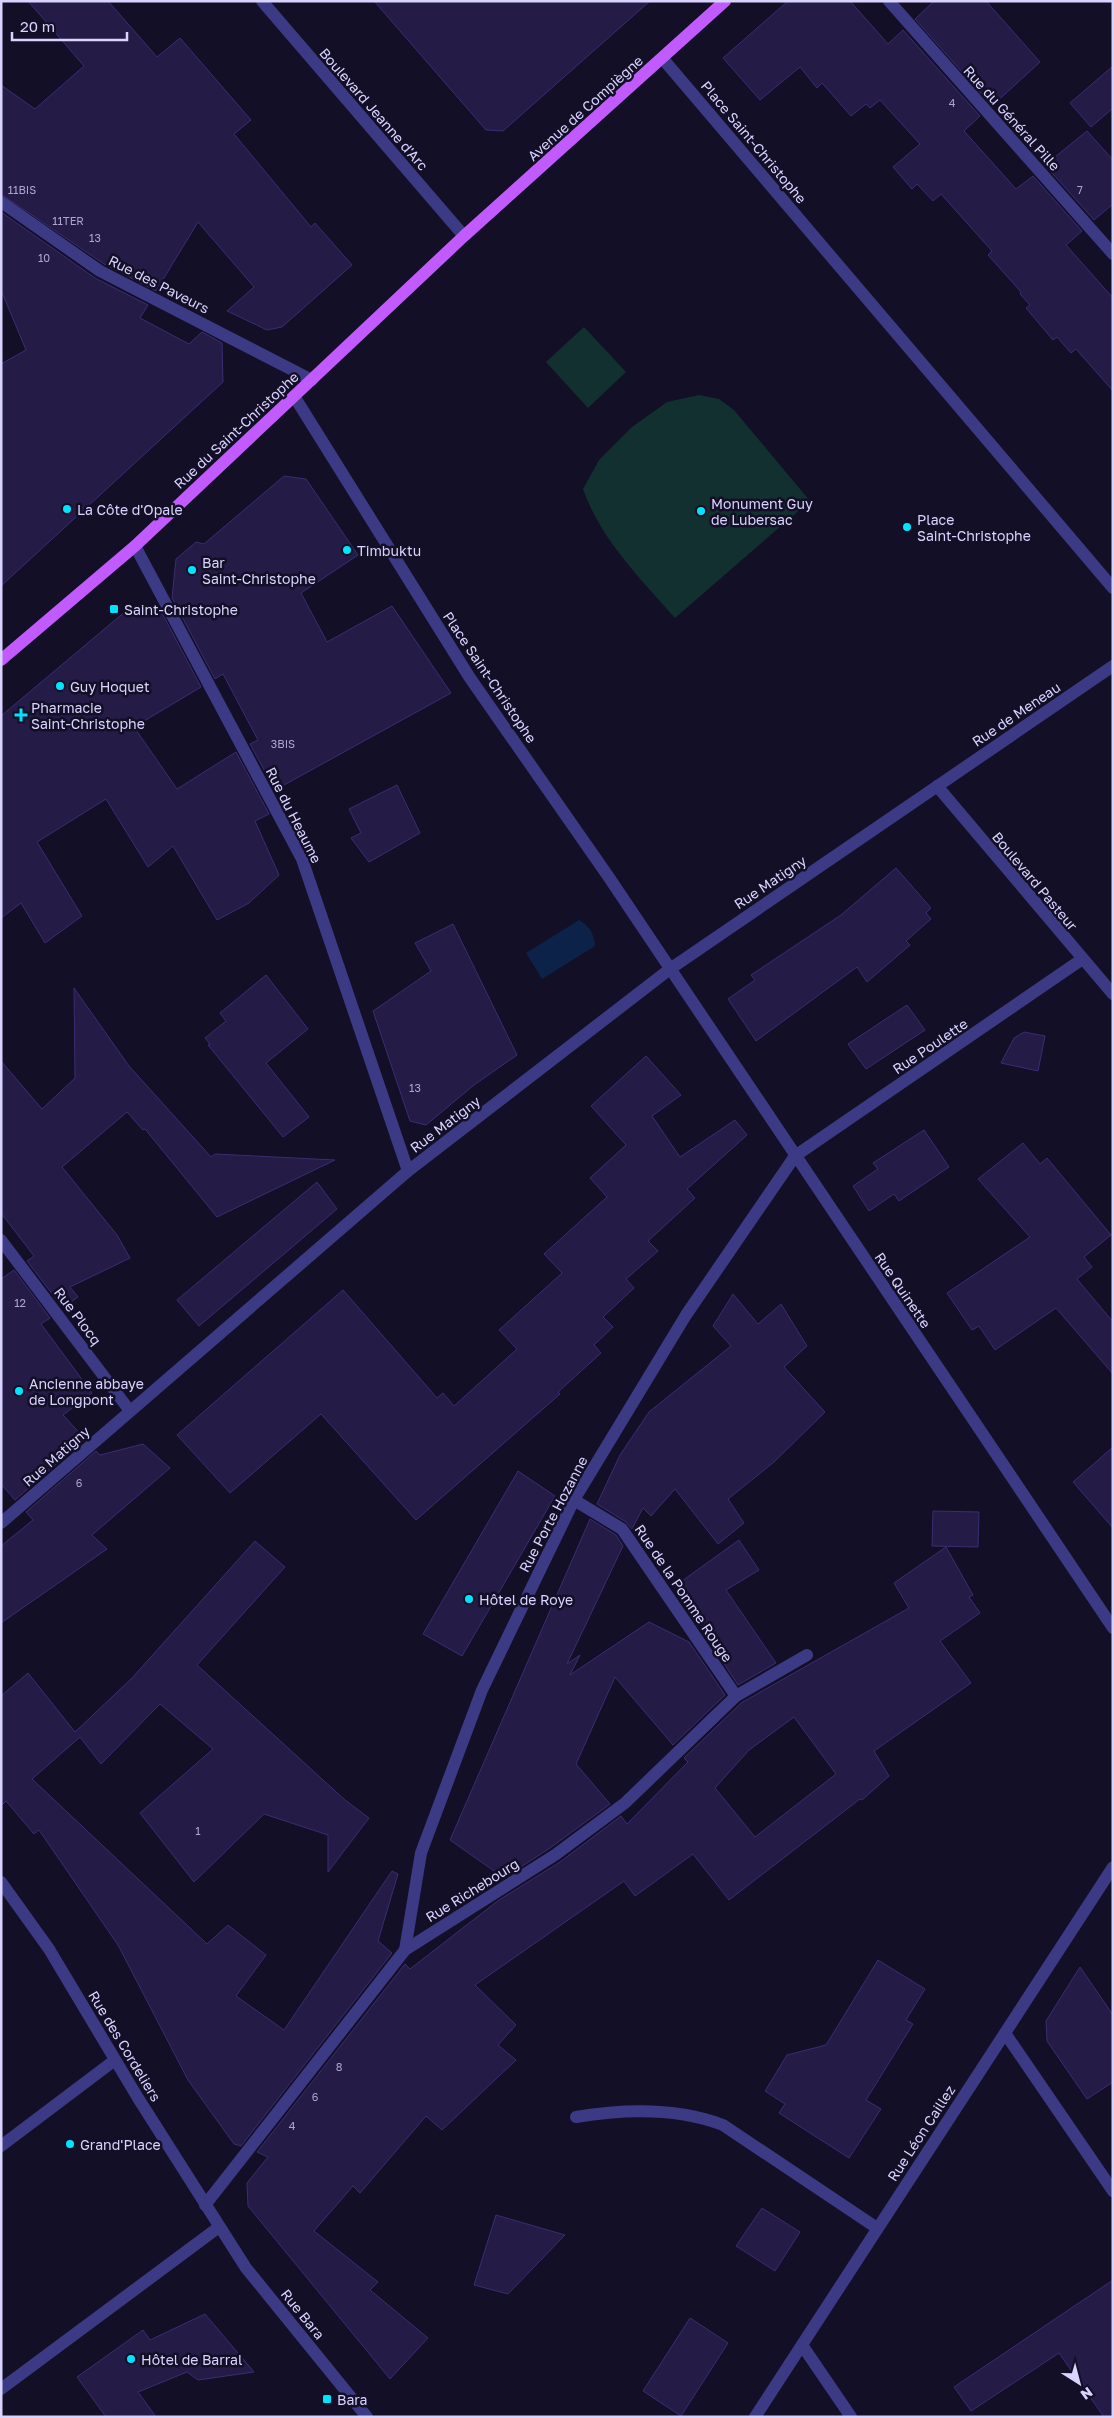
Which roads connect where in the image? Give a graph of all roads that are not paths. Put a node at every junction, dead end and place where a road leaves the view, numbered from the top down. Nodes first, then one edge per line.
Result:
1 (262, 1) edge
2 (725, 1) edge
3 (889, 1) edge
4 (663, 58) junction
5 (1, 202) edge
6 (464, 236) junction
7 (1113, 254) edge
8 (312, 380) junction
9 (294, 396) junction
10 (135, 546) junction
11 (1113, 588) edge
12 (1, 660) edge
13 (1113, 666) edge
14 (937, 786) junction
15 (1082, 960) junction
16 (670, 969) junction
17 (1113, 994) edge
18 (795, 1156) junction
19 (408, 1171) junction
20 (1, 1240) edge
21 (130, 1411) junction
22 (574, 1500) junction
23 (1, 1523) edge
24 (1113, 1628) edge
25 (807, 1655) dead end
26 (736, 1696) junction
27 (1113, 1867) edge
28 (3, 1889) edge
29 (405, 1950) junction
30 (1005, 2033) junction
31 (115, 2060) junction
32 (576, 2117) dead end
33 (1, 2146) edge
34 (1113, 2191) edge
35 (205, 2205) junction
36 (220, 2227) junction
37 (877, 2228) junction
38 (802, 2346) junction
39 (1, 2389) edge
40 (367, 2417) edge
41 (755, 2417) edge
42 (851, 2417) edge

1 - 6 street, Boulevard Jeanne d'Arc
2 - 4 main road, Avenue de Compiègne
3 - 7 street, Rue du Général Pille
4 - 6 main road, Avenue de Compiègne
4 - 11 street, Place Saint-Christophe
5 - 8 street, Rue des Paveurs
6 - 8 main road, Rue du Saint-Christophe
8 - 9 main road, Rue du Saint-Christophe
9 - 10 main road, Rue du Saint-Christophe
9 - 16 street, Place Saint-Christophe
10 - 12 main road, Rue du Saint-Christophe
10 - 19 street, Rue du Heaume
13 - 14 street, Rue de Meneau
14 - 15 street, Boulevard Pasteur
14 - 16 street, Rue Matigny
15 - 17 street, Boulevard Pasteur
15 - 18 street, Rue Poulette
16 - 18 street, Rue Quinette
16 - 19 street, Rue Matigny
18 - 22 street, Rue Porte Hozanne
18 - 24 street, Rue Quinette
19 - 21 street, Rue Matigny
20 - 21 street, Rue Plocq
21 - 23 street, Rue Matigny
22 - 26 street, Rue de la Pomme Rouge
22 - 29 street, Rue Porte Hozanne
25 - 26 street, Rue Richebourg
26 - 29 street, Rue Richebourg
27 - 30 street, Rue Léon Caillez
28 - 31 street, Rue des Cordeliers
29 - 35 street, Rue Richebourg
30 - 34 street
30 - 37 street, Rue Léon Caillez
31 - 33 street
31 - 35 street, Rue des Cordeliers
32 - 37 street
35 - 36 street, Rue des Cordeliers
36 - 39 street
36 - 40 street, Rue Bara
37 - 38 street, Rue Léon Caillez
38 - 41 street, Rue Léon Caillez
38 - 42 street

